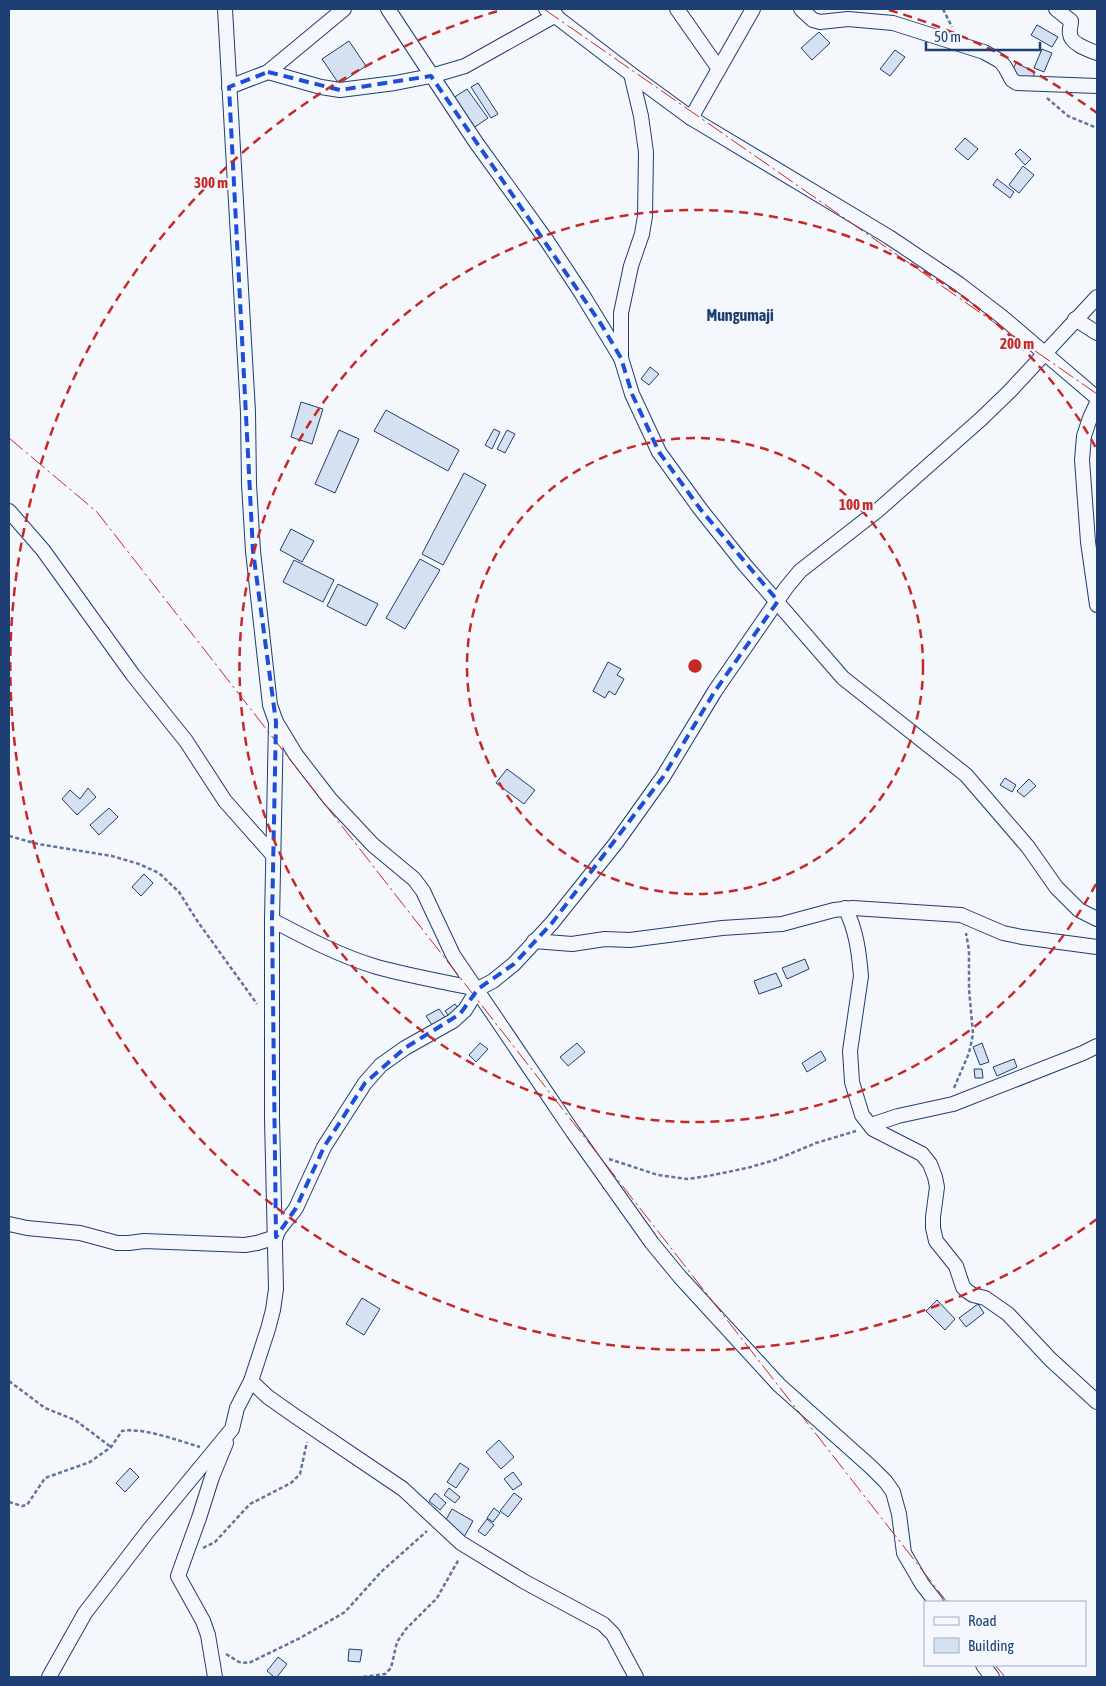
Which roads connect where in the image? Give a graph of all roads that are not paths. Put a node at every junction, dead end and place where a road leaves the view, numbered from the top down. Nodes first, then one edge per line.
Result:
1 (225, 9) edge
2 (344, 9) edge
3 (388, 9) edge
4 (677, 9) edge
5 (753, 9) edge
6 (801, 9) edge
7 (1056, 9) edge
8 (551, 12) edge
9 (1097, 54) edge
10 (718, 69) junction
11 (268, 72) junction
12 (631, 74) junction
13 (431, 76) junction
14 (1097, 86) edge
15 (229, 87) junction
16 (691, 118) junction
17 (1097, 296) edge
18 (1075, 319) junction
19 (1097, 333) edge
20 (1046, 353) junction
21 (621, 358) junction
22 (1097, 398) edge
23 (1097, 403) edge
24 (9, 511) edge
25 (14, 524) edge
26 (778, 601) junction
27 (1097, 605) edge
28 (276, 722) junction
29 (272, 854) junction
30 (844, 908) junction
31 (1097, 919) edge
32 (272, 920) junction
33 (534, 941) junction
34 (1097, 947) edge
35 (478, 989) junction
36 (1097, 1046) edge
37 (872, 1127) junction
38 (9, 1224) edge
39 (276, 1236) junction
40 (251, 1381) junction
41 (1097, 1402) edge
42 (232, 1429) junction
43 (935, 1601) edge
44 (984, 1666) edge
45 (49, 1677) edge
46 (215, 1677) edge
47 (636, 1677) edge
48 (992, 1677) edge

1 - 15 street
2 - 11 street
3 - 13 street
4 - 10 street
5 - 10 street
6 - 14 street
7 - 9 street
8 - 12 street
8 - 13 street
10 - 16 street
11 - 13 street
11 - 15 street
12 - 16 street
12 - 21 street
13 - 21 street
15 - 28 street
16 - 20 street
17 - 18 street
18 - 19 street
18 - 20 street
20 - 22 street
20 - 26 street
21 - 26 street
23 - 27 street
24 - 25 street
25 - 29 street
26 - 31 street
26 - 33 street
28 - 29 street
28 - 35 street
29 - 32 street
30 - 33 street
30 - 34 street
30 - 37 street
32 - 35 street
32 - 39 street
33 - 35 street
35 - 39 street
35 - 43 street
36 - 37 street
37 - 41 street
38 - 39 street
39 - 40 street
40 - 42 street
40 - 47 street
42 - 45 street
42 - 46 street
44 - 48 street

